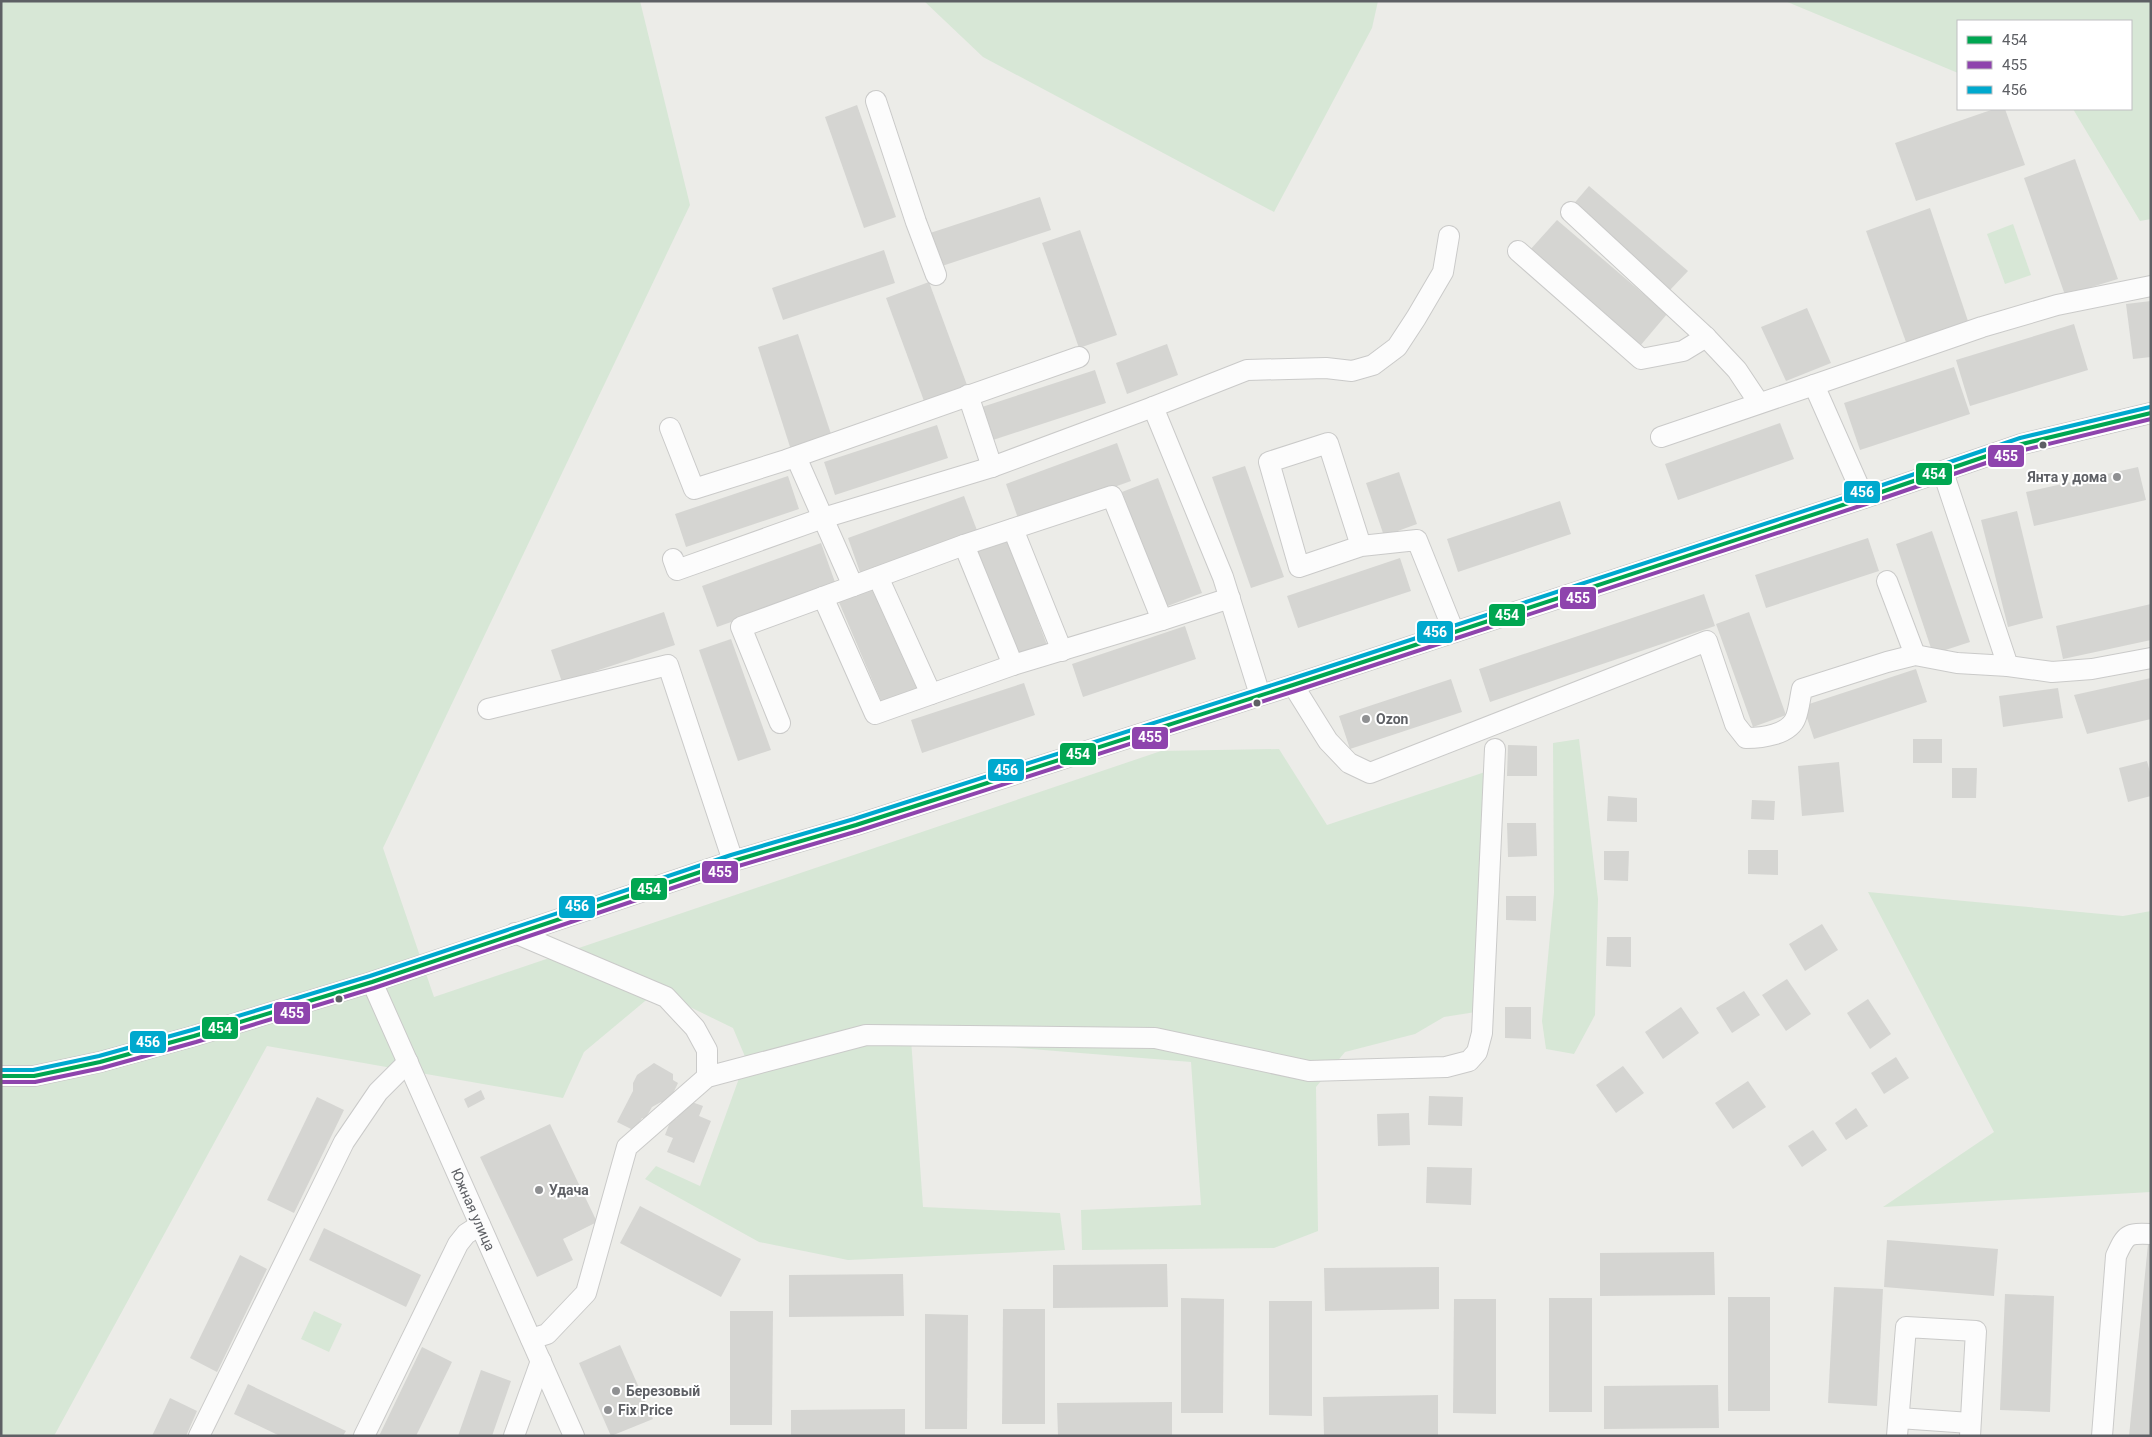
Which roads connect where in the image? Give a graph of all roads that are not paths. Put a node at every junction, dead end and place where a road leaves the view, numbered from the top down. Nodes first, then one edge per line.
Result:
1 (876, 101) dead end
2 (1570, 212) dead end
3 (1449, 236) dead end
4 (1518, 250) dead end
5 (936, 275) dead end
6 (2151, 286) edge
7 (1706, 337) junction
8 (1079, 357) dead end
9 (1814, 385) junction
10 (968, 395) junction
11 (1759, 403) junction
12 (1152, 407) junction
13 (2151, 414) edge
14 (670, 428) dead end
15 (1661, 437) dead end
16 (796, 457) junction
17 (992, 467) junction
18 (1943, 472) junction
19 (1864, 498) junction
20 (823, 518) junction
21 (1013, 529) junction
22 (964, 545) junction
23 (1361, 546) junction
24 (673, 559) dead end
25 (878, 577) junction
26 (1887, 581) dead end
27 (853, 586) junction
28 (823, 597) junction
29 (1230, 598) junction
30 (1162, 620) junction
31 (1454, 632) junction
32 (1062, 650) junction
33 (1915, 655) junction
34 (2151, 658) edge
35 (1013, 665) junction
36 (2008, 666) junction
37 (1294, 685) junction
38 (932, 694) junction
39 (1260, 695) junction
40 (488, 708) dead end
41 (780, 723) dead end
42 (1495, 749) dead end
43 (733, 861) junction
44 (516, 934) junction
45 (372, 982) junction
46 (408, 1062) junction
47 (1, 1076) edge
48 (707, 1076) junction
49 (480, 1225) junction
50 (2151, 1234) edge
51 (531, 1339) junction
52 (541, 1361) junction
53 (1898, 1427) edge
54 (1970, 1430) edge
55 (199, 1436) edge
56 (364, 1436) edge
57 (514, 1436) edge
58 (574, 1436) edge
59 (2102, 1436) edge

1 - 5 street
2 - 7 street
3 - 12 street
4 - 7 street
6 - 9 street
7 - 11 street
8 - 10 street
9 - 11 street
9 - 19 street
10 - 16 street
10 - 17 street
11 - 15 street
12 - 17 street
12 - 29 street
13 - 18 street
14 - 16 street
16 - 20 street
17 - 20 street
18 - 19 street
18 - 36 street
19 - 31 street
20 - 24 street
20 - 27 street
21 - 22 street
21 - 30 street
21 - 32 street
22 - 25 street
22 - 35 street
23 - 23 street
23 - 31 street
25 - 27 street
25 - 38 street
26 - 33 street
27 - 28 street
28 - 38 street
28 - 41 street
29 - 30 street
29 - 39 street
30 - 32 street
31 - 37 street
32 - 35 street
33 - 36 street
33 - 37 street
34 - 36 street
35 - 38 street
37 - 39 street
39 - 43 street
40 - 43 street
42 - 48 street
43 - 44 street
44 - 45 street
44 - 48 street
45 - 46 street, Южная улица
45 - 47 street
46 - 49 street, Южная улица
46 - 55 street
48 - 51 street
49 - 51 street, Южная улица
49 - 56 street
50 - 59 street
51 - 52 street, Южная улица
52 - 57 street
52 - 58 street, Южная улица
53 - 54 street
53 - 54 street

